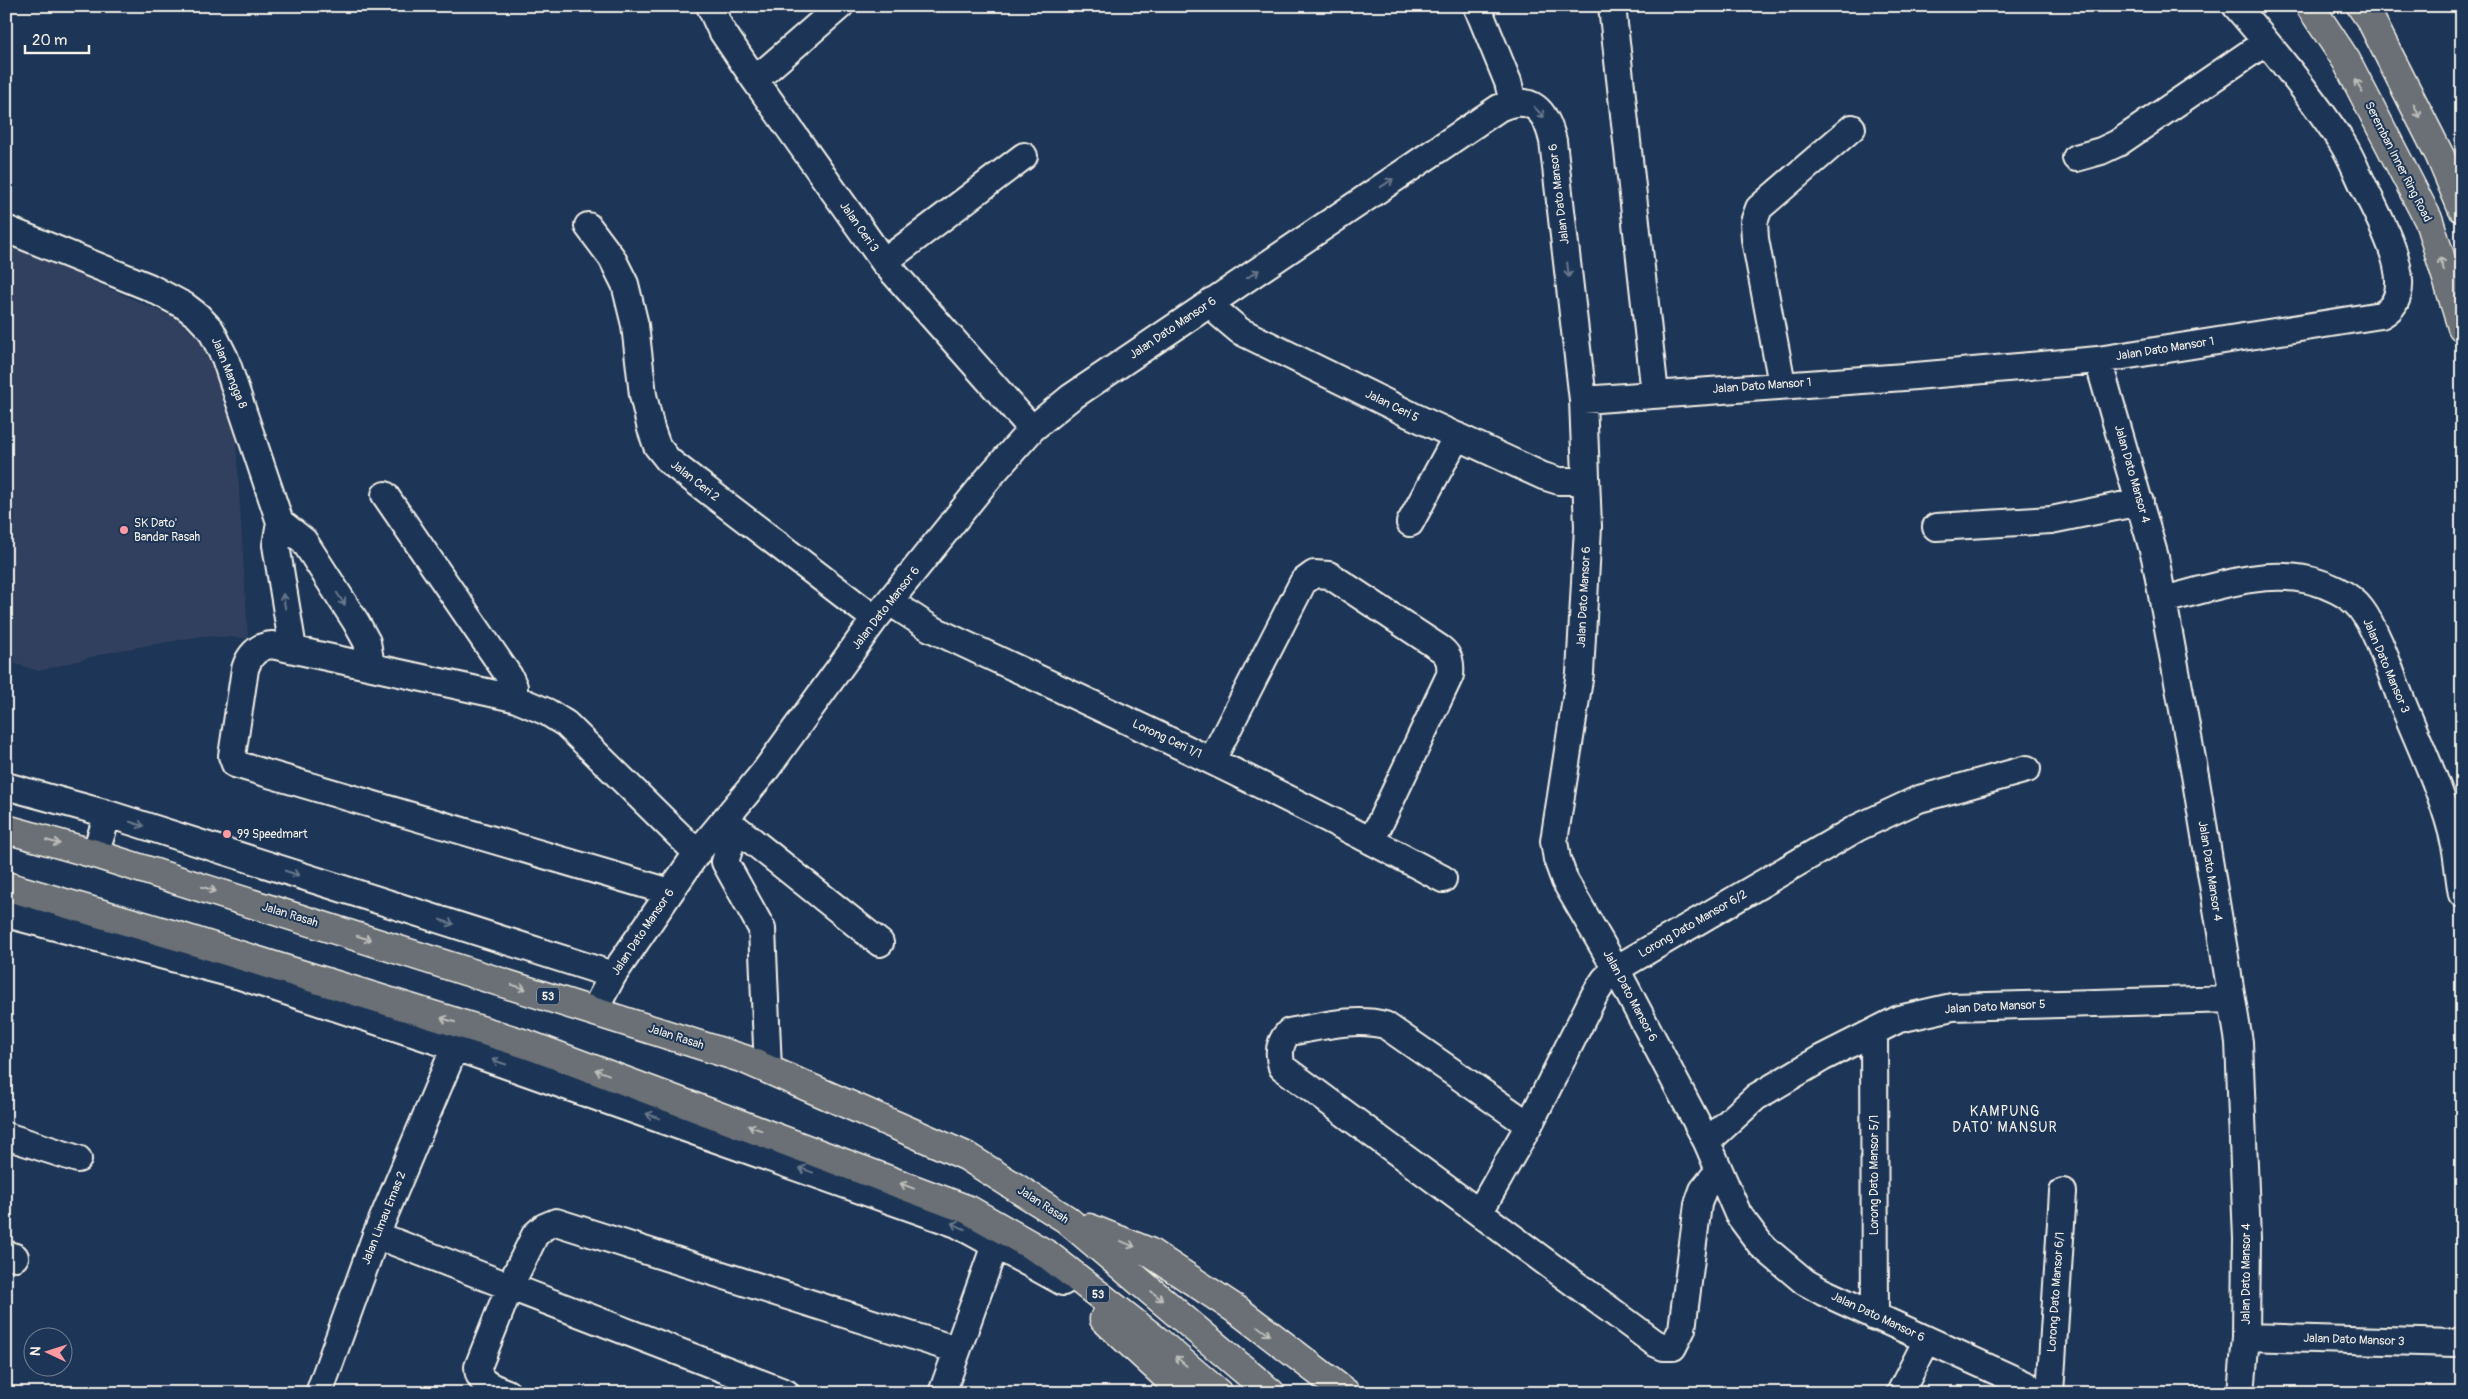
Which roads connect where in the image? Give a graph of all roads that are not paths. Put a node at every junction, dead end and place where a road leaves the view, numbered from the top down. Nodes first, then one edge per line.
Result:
1 (710, 6) edge
2 (840, 6) edge
3 (1477, 6) edge
4 (1612, 6) edge
5 (2236, 6) edge
6 (2310, 6) edge
7 (2361, 6) edge
8 (2266, 42) junction
9 (755, 80) junction
10 (1513, 102) junction
11 (1852, 128) dead end
12 (1024, 156) dead end
13 (2076, 158) dead end
14 (2462, 208) edge
15 (588, 226) dead end
16 (6, 229) edge
17 (884, 262) junction
18 (1212, 302) junction
19 (2462, 328) edge
20 (2098, 360) junction
21 (1782, 384) junction
22 (1656, 394) junction
23 (1583, 400) junction
24 (1032, 429) junction
25 (1457, 436) junction
26 (1586, 481) junction
27 (386, 495) dead end
28 (2140, 502) junction
29 (280, 522) junction
30 (1410, 523) dead end
31 (1936, 527) dead end
32 (2163, 600) junction
33 (882, 611) junction
34 (293, 649) junction
35 (371, 666) junction
36 (514, 698) junction
37 (1212, 760) junction
38 (2027, 769) dead end
39 (6, 786) edge
40 (108, 814) junction
41 (730, 823) junction
42 (6, 829) edge
43 (1372, 840) junction
44 (697, 853) junction
45 (95, 854) junction
46 (1443, 879) dead end
47 (6, 886) edge
48 (670, 892) junction
49 (2462, 894) edge
50 (6, 914) edge
51 (880, 943) dead end
52 (1616, 969) junction
53 (613, 975) junction
54 (2232, 999) junction
55 (594, 1011) junction
56 (1874, 1032) junction
57 (455, 1046) junction
58 (768, 1069) junction
59 (1530, 1125) junction
60 (6, 1136) edge
61 (1707, 1142) junction
62 (78, 1158) dead end
63 (1718, 1170) junction
64 (2063, 1192) dead end
65 (968, 1210) junction
66 (1480, 1213) junction
67 (1066, 1219) junction
68 (376, 1234) junction
69 (995, 1245) junction
70 (1063, 1282) junction
71 (510, 1286) junction
72 (1875, 1317) junction
73 (2246, 1337) junction
74 (1927, 1340) junction
75 (2462, 1340) edge
76 (957, 1350) junction
77 (319, 1393) edge
78 (507, 1393) edge
79 (786, 1393) edge
80 (942, 1393) edge
81 (1184, 1393) edge
82 (1218, 1393) edge
83 (1271, 1393) edge
84 (1346, 1393) edge
85 (1900, 1393) edge
86 (2044, 1393) edge
87 (2050, 1393) edge
88 (2241, 1393) edge

1 - 9 street, Jalan Ceri 3
2 - 9 street
3 - 10 street
4 - 22 street
5 - 8 street, Jalan Dato Mansor 1
19 -> 6 main road, Seremban Inner Ring Road
7 -> 14 main road
8 - 13 street
8 - 20 street, Jalan Dato Mansor 1
9 - 17 street, Jalan Ceri 3
18 -> 10 street, Jalan Dato Mansor 6
10 -> 23 street, Jalan Dato Mansor 6
11 - 21 street
12 - 17 street
15 - 33 street, Jalan Ceri 2
16 - 29 street, Jalan Mangga 8
17 - 24 street, Jalan Ceri 3
18 - 24 street, Jalan Dato Mansor 6
18 - 25 street, Jalan Ceri 5
20 - 21 street, Jalan Dato Mansor 1
20 - 28 street, Jalan Dato Mansor 4
21 - 22 street, Jalan Dato Mansor 1
22 - 23 street, Jalan Dato Mansor 1
23 - 26 street, Jalan Dato Mansor 6
24 - 33 street, Jalan Dato Mansor 6
25 - 26 street, Jalan Ceri 5
25 - 30 street
26 - 52 street, Jalan Dato Mansor 6
27 - 36 street
28 - 31 street
28 - 32 street, Jalan Dato Mansor 4
34 -> 29 street, Jalan Mangga 8
29 -> 35 street
32 - 49 street, Jalan Dato Mansor 3
32 - 54 street, Jalan Dato Mansor 4
33 - 37 street, Lorong Ceri 1/1
33 - 41 street, Jalan Dato Mansor 6
34 - 35 street
34 - 48 street
35 - 36 street
36 - 44 street
37 - 43 street, Lorong Ceri 1/1
37 - 43 street
38 - 52 street, Lorong Dato Mansor 6/2
39 - 40 street
40 - 45 street
40 -> 53 street
41 - 44 street, Jalan Dato Mansor 6
41 - 51 street
41 - 58 street
42 -> 45 main road, Jalan Rasah / 53
43 - 46 street, Lorong Ceri 1/1
44 - 48 street, Jalan Dato Mansor 6
45 -> 55 main road, Jalan Rasah / 53
65 -> 47 main road, 53
48 - 53 street, Jalan Dato Mansor 6
50 - 57 street
52 - 59 street, Lorong Dato Mansor 6/2
52 - 61 street, Jalan Dato Mansor 6
53 - 55 street, Jalan Dato Mansor 6
54 - 56 street, Jalan Dato Mansor 5
54 - 73 street, Jalan Dato Mansor 4
55 - 58 main road, Jalan Rasah / 53
56 - 61 street, Jalan Dato Mansor 5
56 - 72 street, Lorong Dato Mansor 5/1
57 - 68 street, Jalan Limau Emas 2
69 -> 57 street
58 - 67 main road, Jalan Rasah / 53
59 - 66 street, Lorong Dato Mansor 6/2
59 - 66 street
60 - 62 street
61 - 63 street, Jalan Dato Mansor 6
63 - 66 street
63 - 72 street, Jalan Dato Mansor 6
64 - 87 street, Lorong Dato Mansor 6/1
65 - 70 main road
82 -> 65 main road, 53
67 -> 83 main road, Jalan Rasah / 53
67 -> 84 main road
68 - 71 street
68 - 77 street, Jalan Limau Emas 2
69 - 70 street
69 - 76 street
70 - 81 main road
71 - 76 street
71 - 78 street
71 - 79 street
72 - 74 street, Jalan Dato Mansor 6
73 - 75 street, Jalan Dato Mansor 3
73 - 88 street, Jalan Dato Mansor 4
74 - 85 street
74 - 86 street, Jalan Dato Mansor 6
76 - 80 street

